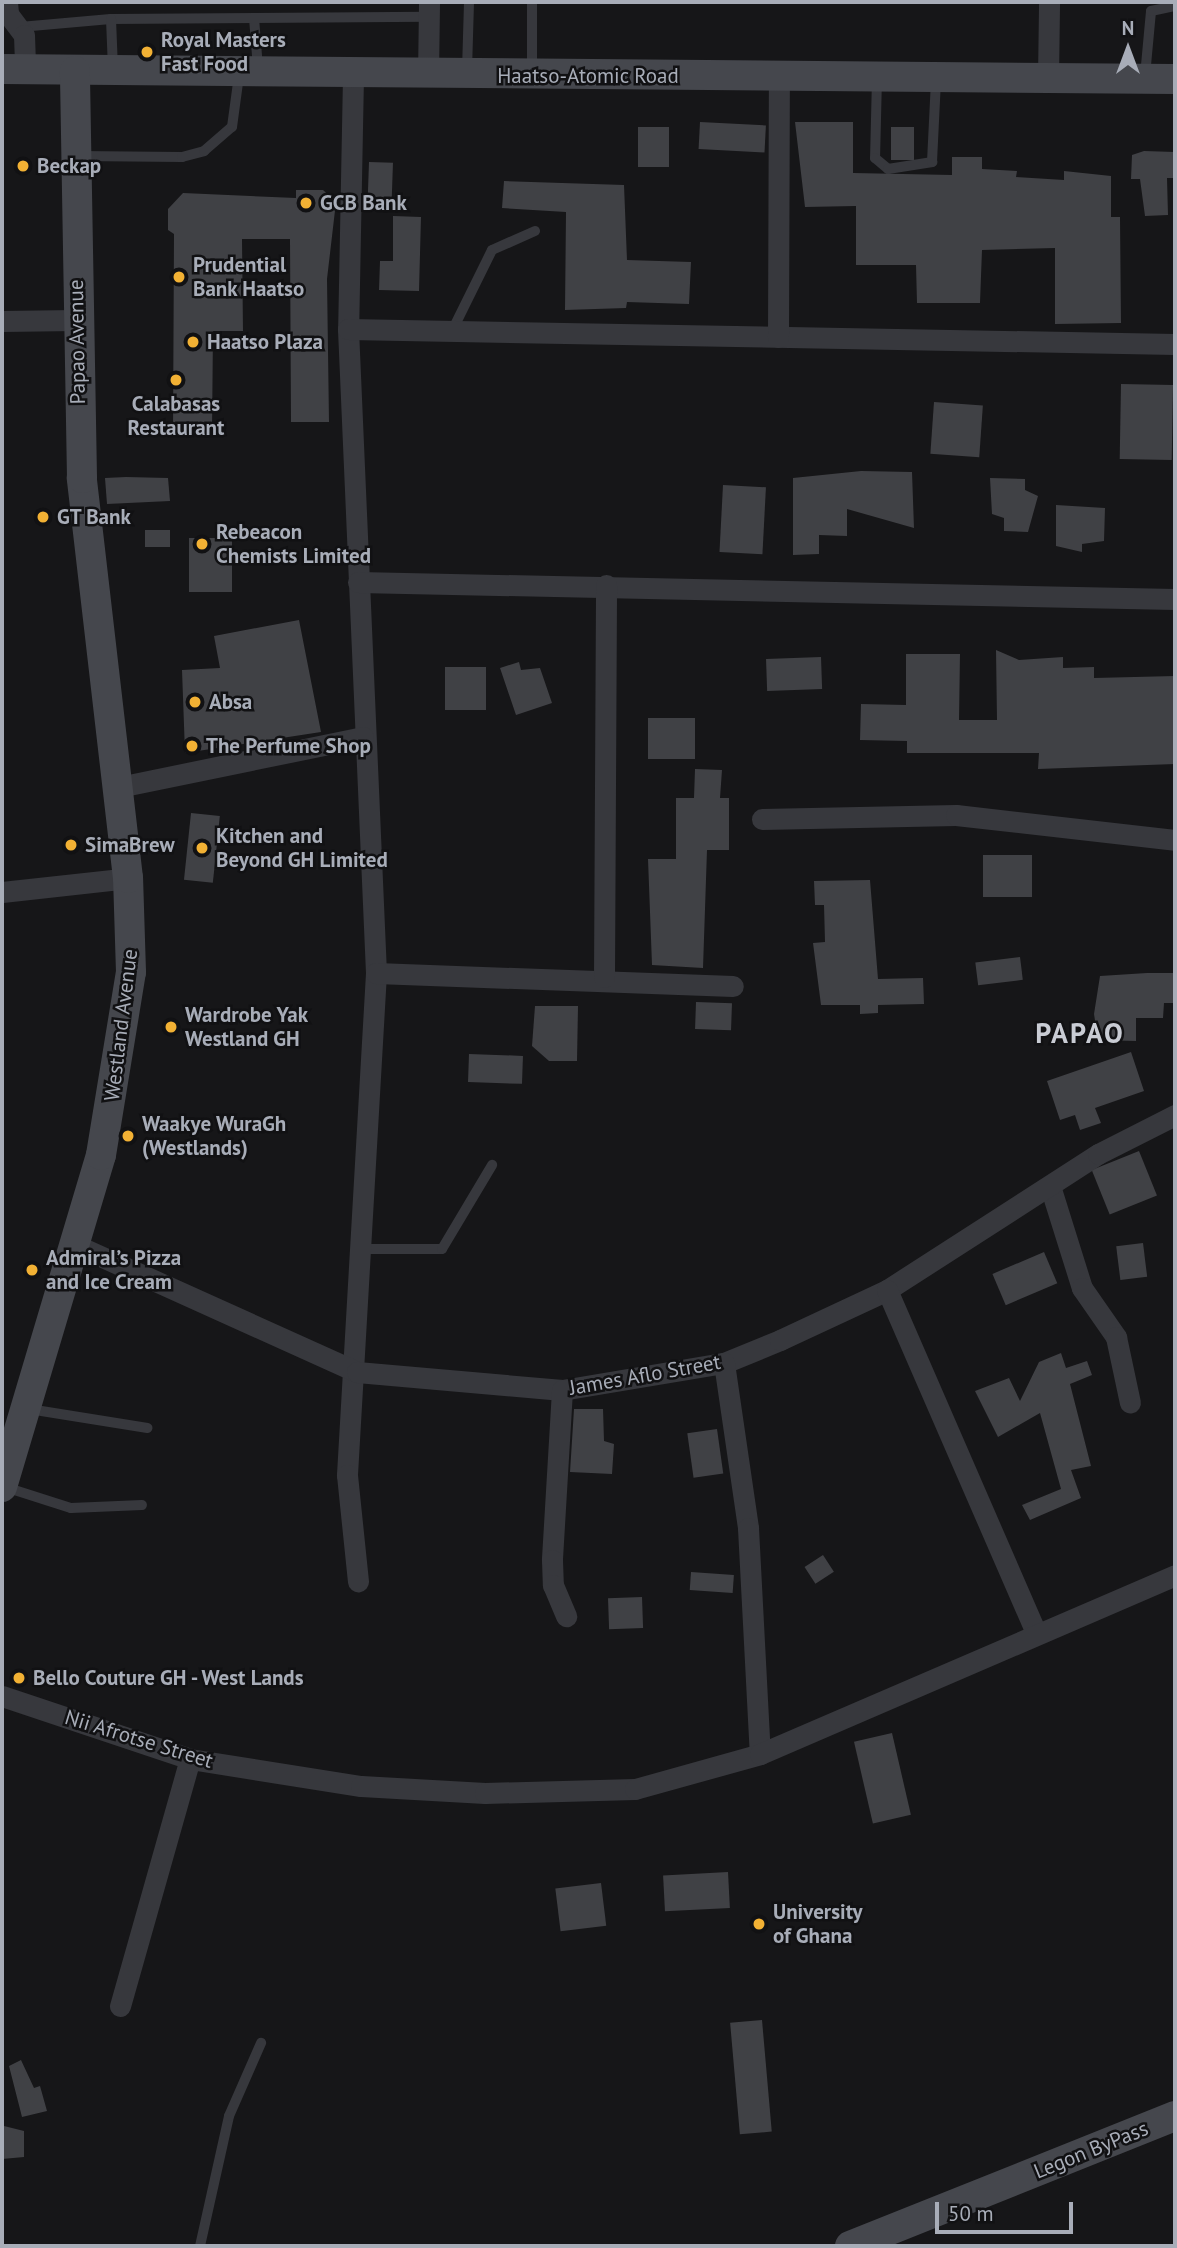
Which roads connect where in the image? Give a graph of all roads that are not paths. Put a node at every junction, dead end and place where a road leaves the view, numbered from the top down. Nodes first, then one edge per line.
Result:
1 (7, 2) edge
2 (469, 2) edge
3 (532, 2) edge
4 (1049, 2) edge
5 (1175, 6) edge
6 (429, 9) edge
7 (254, 18) junction
8 (111, 19) junction
9 (20, 27) junction
10 (14, 70) edge
11 (75, 71) junction
12 (113, 72) junction
13 (249, 74) junction
14 (353, 76) junction
15 (428, 76) junction
16 (466, 76) junction
17 (532, 76) junction
18 (779, 77) junction
19 (877, 77) junction
20 (936, 77) junction
21 (1048, 78) junction
22 (1145, 79) junction
23 (1175, 79) edge
24 (75, 144) junction
25 (535, 231) dead end
26 (76, 320) junction
27 (2, 321) edge
28 (348, 329) junction
29 (452, 331) junction
30 (778, 337) junction
31 (1175, 344) edge
32 (87, 551) joint
33 (358, 582) junction
34 (606, 585) junction
35 (1175, 599) edge
36 (363, 737) junction
37 (119, 787) junction
38 (762, 819) dead end
39 (1175, 840) edge
40 (128, 878) junction
41 (2, 892) edge
42 (376, 973) junction
43 (604, 977) junction
44 (733, 986) dead end
45 (1175, 1115) edge
46 (492, 1165) dead end
47 (1050, 1185) junction
48 (78, 1246) junction
49 (362, 1249) junction
50 (887, 1290) junction
51 (724, 1363) junction
52 (357, 1372) junction
53 (562, 1390) junction
54 (1130, 1403) dead end
55 (29, 1409) junction
56 (146, 1428) dead end
57 (2, 1487) edge
58 (142, 1505) dead end
59 (1175, 1575) edge
60 (358, 1581) dead end
61 (566, 1616) dead end
62 (1035, 1631) junction
63 (2, 1696) edge
64 (760, 1754) junction
65 (190, 1759) junction
66 (120, 2006) dead end
67 (261, 2043) dead end
68 (1175, 2116) edge
69 (200, 2246) edge
70 (850, 2246) edge

1 - 9 street
2 - 16 lane
3 - 17 lane
4 - 21 street
5 - 22 lane
6 - 7 lane
6 - 15 street
7 - 8 lane
7 - 13 lane
8 - 9 lane
8 - 12 lane
9 - 10 street
10 - 11 street, Haatso-Atomic Road
11 - 12 street, Haatso-Atomic Road
11 - 24 street, Papao Avenue
12 - 13 street, Haatso-Atomic Road
13 - 14 street, Haatso-Atomic Road
13 - 24 lane
14 - 15 street, Haatso-Atomic Road
14 - 28 street
15 - 16 street, Haatso-Atomic Road
16 - 17 street, Haatso-Atomic Road
17 - 18 street, Haatso-Atomic Road
18 - 19 street, Haatso-Atomic Road
18 - 30 street
19 - 20 street, Haatso-Atomic Road
19 - 20 lane
20 - 21 street, Haatso-Atomic Road
21 - 22 street, Haatso-Atomic Road
22 - 23 street, Haatso-Atomic Road
24 - 26 street, Papao Avenue
25 - 29 lane
26 - 27 street
26 - 32 street, Papao Avenue
28 - 29 street
28 - 33 street
29 - 30 street
30 - 31 street
32 - 37 street, Westland Avenue
33 - 34 street
33 - 36 street
34 - 35 street
34 - 43 street
36 - 37 street
36 - 42 street
37 - 40 street, Westland Avenue
38 - 39 street
40 - 41 street
40 - 48 street, Westland Avenue
42 - 43 street
42 - 49 street
43 - 44 street
45 - 47 street, James Aflo Street
46 - 49 lane
47 - 50 street, James Aflo Street
47 - 54 street
48 - 52 street, James Aflo Street
48 - 55 street, Westland Avenue
49 - 52 street
50 - 51 street, James Aflo Street
50 - 62 street
51 - 53 street, James Aflo Street
51 - 64 street
52 - 53 street, James Aflo Street
52 - 60 street
53 - 61 street
55 - 56 lane
55 - 57 street, Westland Avenue
57 - 58 lane
59 - 62 street, Nii Afrotse Street
62 - 64 street, Nii Afrotse Street
63 - 65 street, Nii Afrotse Street
64 - 65 street, Nii Afrotse Street
65 - 66 street
67 - 69 lane
68 - 70 street, Legon ByPass

